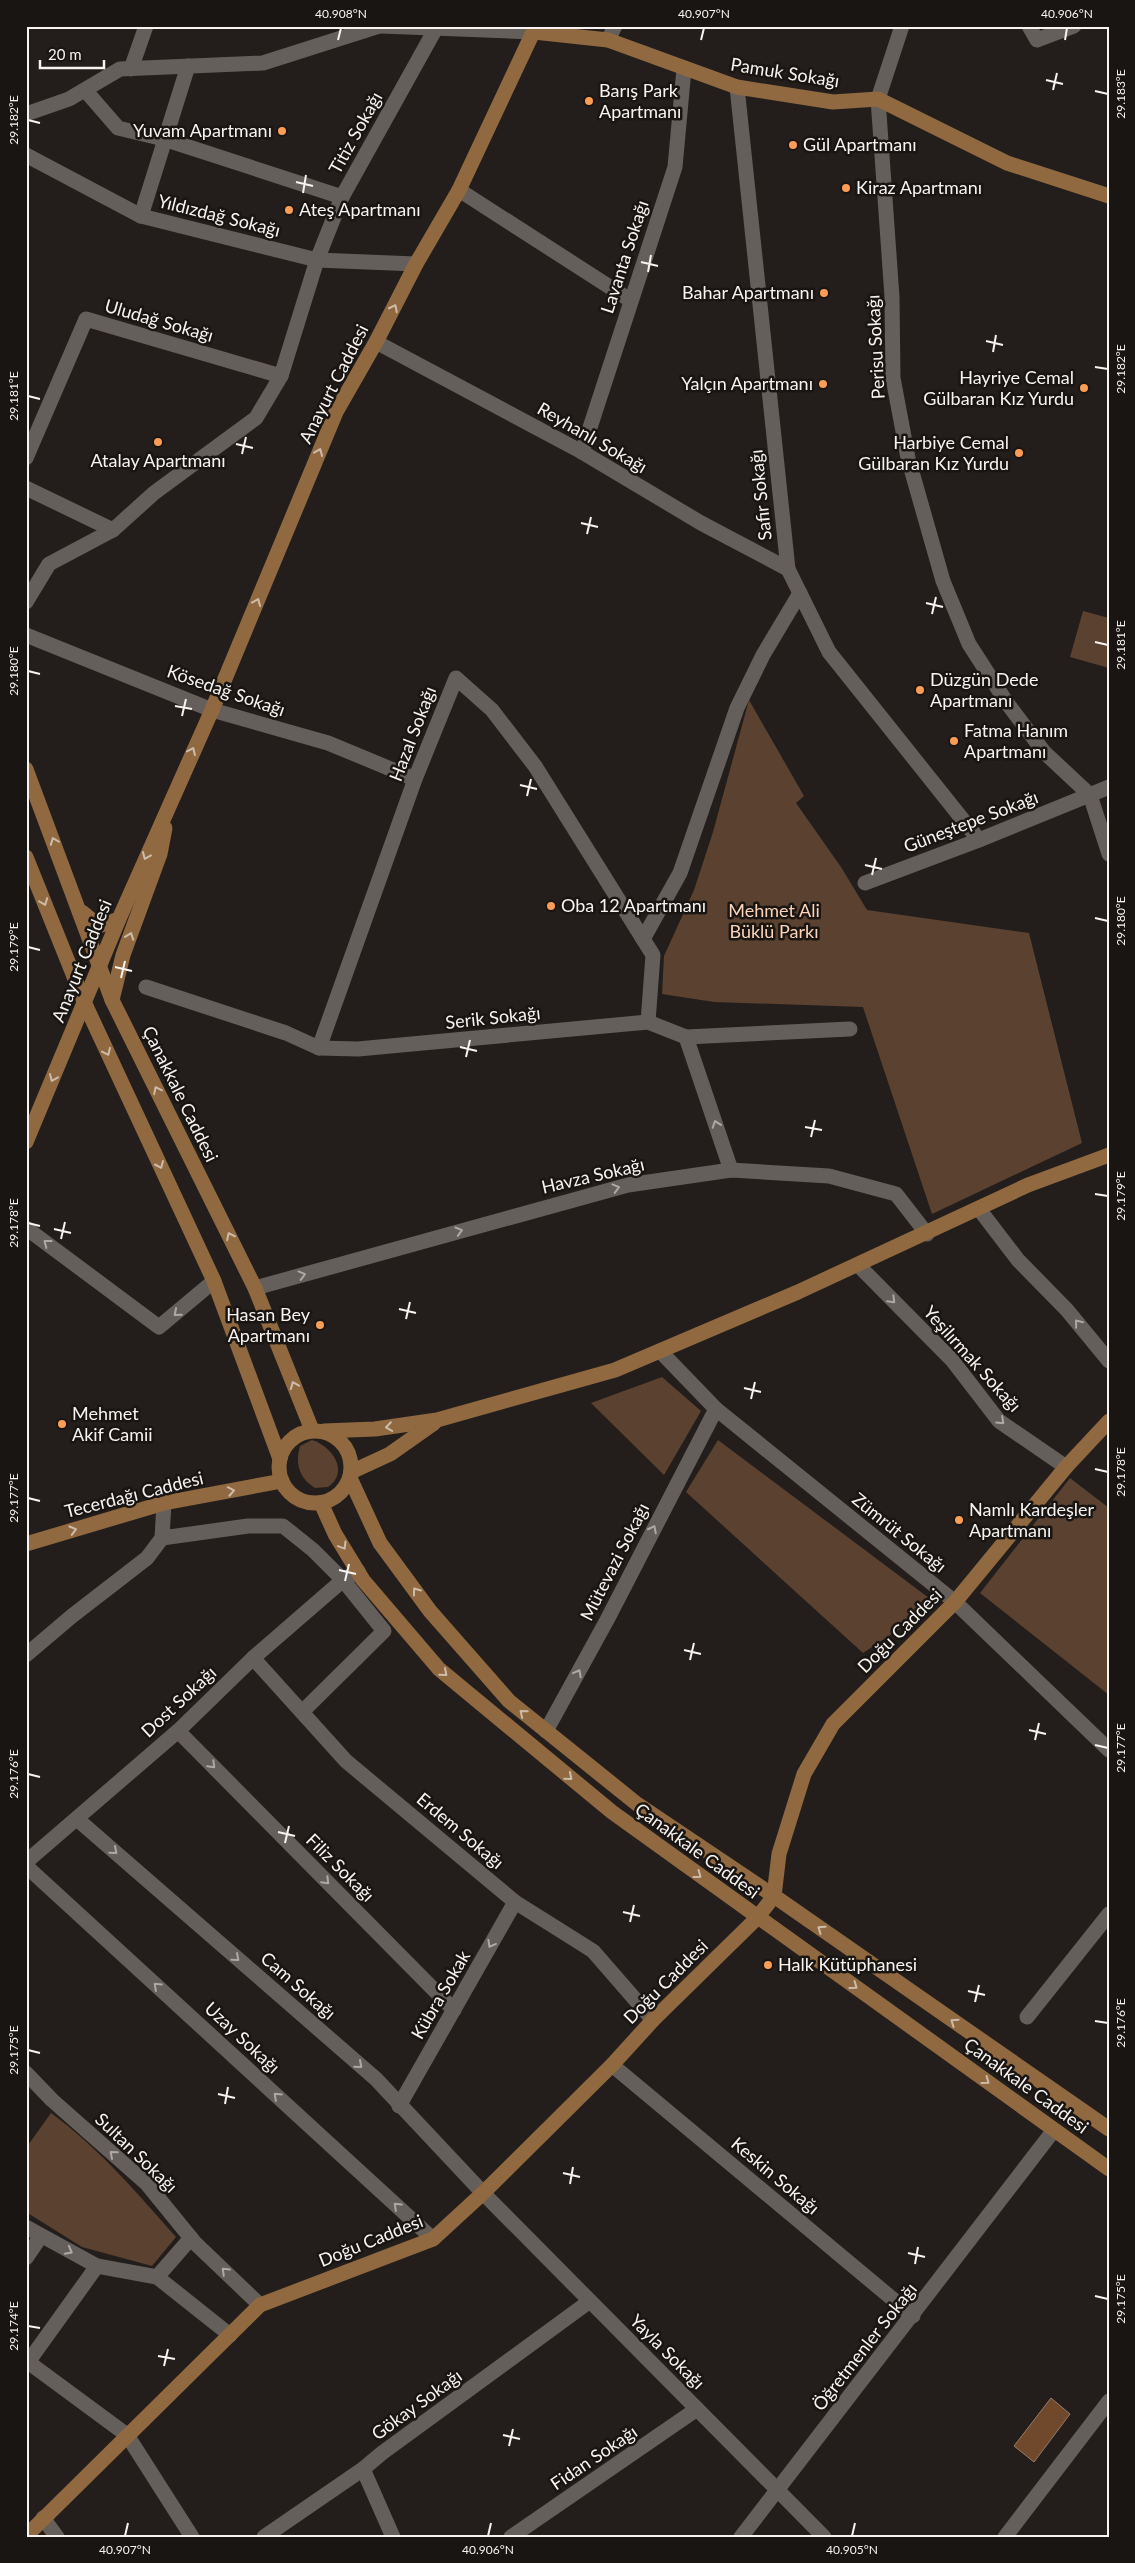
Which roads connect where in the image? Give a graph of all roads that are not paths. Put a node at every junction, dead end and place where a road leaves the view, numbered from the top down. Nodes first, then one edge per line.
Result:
1 (146, 26) edge
2 (380, 26) edge
3 (615, 26) edge
4 (902, 26) edge
5 (1029, 26) edge
6 (1074, 26) edge
7 (436, 28) junction
8 (535, 29) edge
9 (608, 40) junction
10 (188, 66) junction
11 (131, 69) junction
12 (684, 69) junction
13 (737, 87) junction
14 (85, 90) junction
15 (878, 99) junction
16 (26, 114) edge
17 (164, 139) junction
18 (26, 155) edge
19 (459, 190) junction
20 (1109, 196) edge
21 (342, 197) junction
22 (141, 216) junction
23 (317, 260) junction
24 (416, 264) junction
25 (630, 300) junction
26 (376, 342) junction
27 (281, 376) junction
28 (582, 452) junction
29 (26, 458) edge
30 (26, 488) edge
31 (113, 530) junction
32 (788, 569) junction
33 (800, 593) junction
34 (26, 602) edge
35 (26, 635) edge
36 (212, 710) junction
37 (26, 769) edge
38 (415, 779) junction
39 (1109, 786) edge
40 (1090, 795) junction
41 (172, 796) junction
42 (979, 840) junction
43 (1109, 854) edge
44 (26, 857) edge
45 (865, 883) dead end
46 (81, 911) junction
47 (119, 919) junction
48 (643, 939) junction
49 (100, 969) junction
50 (146, 987) dead end
51 (112, 1000) junction
52 (85, 1004) junction
53 (648, 1022) junction
54 (850, 1029) dead end
55 (686, 1037) junction
56 (319, 1048) junction
57 (26, 1142) edge
58 (1109, 1155) edge
59 (731, 1170) junction
60 (979, 1210) junction
61 (26, 1228) edge
62 (927, 1234) junction
63 (858, 1265) junction
64 (214, 1281) junction
65 (255, 1288) junction
66 (660, 1352) junction
67 (1109, 1361) edge
68 (716, 1409) junction
69 (437, 1420) junction
70 (1109, 1421) edge
71 (318, 1431) junction
72 (280, 1459) junction
73 (1066, 1467) junction
74 (351, 1475) junction
75 (282, 1481) junction
76 (164, 1503) junction
77 (321, 1503) junction
78 (162, 1538) junction
79 (26, 1544) edge
80 (358, 1571) junction
81 (343, 1580) junction
82 (955, 1602) junction
83 (26, 1655) edge
84 (253, 1658) junction
85 (302, 1712) junction
86 (178, 1731) junction
87 (546, 1731) junction
88 (1109, 1750) edge
89 (77, 1819) junction
90 (26, 1862) edge
91 (26, 1866) edge
92 (774, 1896) junction
93 (515, 1902) junction
94 (1109, 1914) edge
95 (757, 1918) junction
96 (454, 2010) junction
97 (1028, 2017) dead end
98 (653, 2020) junction
99 (612, 2065) junction
100 (26, 2073) edge
101 (399, 2106) junction
102 (1054, 2130) junction
103 (1109, 2130) edge
104 (1109, 2168) edge
105 (483, 2193) junction
106 (26, 2226) edge
107 (41, 2236) junction
108 (191, 2238) junction
109 (433, 2239) junction
110 (26, 2258) edge
111 (97, 2266) junction
112 (157, 2277) junction
113 (590, 2301) junction
114 (260, 2305) junction
115 (913, 2316) junction
116 (230, 2335) junction
117 (27, 2364) edge
118 (1109, 2401) edge
119 (697, 2409) junction
120 (128, 2435) junction
121 (364, 2469) junction
122 (778, 2490) junction
123 (43, 2518) junction
124 (26, 2536) edge
125 (57, 2537) edge
126 (192, 2537) edge
127 (264, 2537) edge
128 (393, 2537) edge
129 (511, 2537) edge
130 (741, 2537) edge
131 (824, 2537) edge
132 (1005, 2537) edge

1 - 11 street
2 - 7 street
2 - 10 street
3 - 9 street
4 - 15 street, Perisu Sokağı
5 - 6 street
7 - 8 street
7 - 21 street, Titiz Sokağı
8 - 9 street, Pamuk Sokağı
8 - 19 street, Anayurt Caddesi
9 - 12 street, Pamuk Sokağı
10 - 11 street
10 - 17 street
11 - 14 street
12 - 13 street, Pamuk Sokağı
12 - 25 street, Lavanta Sokağı
13 - 15 street, Pamuk Sokağı
13 - 32 street, Safir Sokağı
14 - 16 street
14 - 17 street
15 - 20 street
15 - 40 street, Perisu Sokağı
17 - 21 street
17 - 22 street
18 - 22 street, Yıldızdağ Sokağı
19 - 24 street, Anayurt Caddesi
19 - 25 street
21 - 23 street, Titiz Sokağı
22 - 23 street, Yıldızdağ Sokağı
23 - 24 street, Yıldızdağ Sokağı
23 - 27 street, Titiz Sokağı
26 -> 24 street, Anayurt Caddesi
25 - 28 street, Lavanta Sokağı
26 - 28 street, Reyhanlı Sokağı
36 -> 26 street, Anayurt Caddesi
27 - 29 street, Uludağ Sokağı
27 - 31 street, Titiz Sokağı
28 - 32 street, Reyhanlı Sokağı
30 - 31 street
31 - 34 street, Titiz Sokağı
32 - 33 street, Safir Sokağı
33 - 42 street, Safir Sokağı
33 - 48 street
35 - 36 street, Kösedağ Sokağı
36 - 38 street, Kösedağ Sokağı
41 -> 36 street, Anayurt Caddesi
46 -> 37 street, Çanakkale Caddesi
38 - 48 street, Hazal Sokağı
38 - 56 street, Hazal Sokağı
39 - 40 street, Güneştepe Sokağı
40 - 42 street, Güneştepe Sokağı
40 - 43 street
41 -> 47 street, Anayurt Caddesi
51 -> 41 street, Anayurt Caddesi
42 - 45 street, Güneştepe Sokağı
44 -> 52 street
46 - 47 street
46 - 49 street, Çanakkale Caddesi
47 - 49 street, Anayurt Caddesi
48 - 53 street, Hazal Sokağı
49 - 51 street, Çanakkale Caddesi
49 - 52 street, Anayurt Caddesi
50 - 56 street, Serik Sokağı
65 -> 51 street, Çanakkale Caddesi
52 -> 57 street, Anayurt Caddesi
52 -> 64 street
53 - 55 street, Serik Sokağı
53 - 56 street, Serik Sokağı
54 - 55 street, Serik Sokağı
59 -> 55 street
58 - 60 street
59 - 62 street, Havza Sokağı
65 -> 59 street, Havza Sokağı
60 - 62 street
67 -> 60 street
64 -> 61 street
62 - 63 street
63 - 66 street
63 -> 73 street, Yeşilırmak Sokağı
64 - 72 street
71 -> 65 street, Çanakkale Caddesi
66 - 68 street, Zümrüt Sokağı
66 - 69 street
68 - 82 street, Zümrüt Sokağı
87 -> 68 street, Mütevazi Sokağı
69 -> 71 street
69 - 74 street
70 - 73 street, Doğu Caddesi
71 - 72 street
71 - 74 street
72 - 75 street
73 - 82 street, Doğu Caddesi
74 - 77 street
87 -> 74 street, Çanakkale Caddesi
76 -> 75 street, Tecerdağı Caddesi
75 - 77 street
76 - 78 street
79 -> 76 street, Tecerdağı Caddesi
77 -> 80 street, Çanakkale Caddesi
78 - 81 street
78 - 83 street
80 - 81 street, Dost Sokağı
80 -> 95 street, Çanakkale Caddesi
81 - 84 street, Dost Sokağı
81 - 85 street
82 - 88 street, Zümrüt Sokağı
82 - 92 street, Doğu Caddesi
84 - 85 street, Erdem Sokağı
84 - 86 street, Dost Sokağı
85 - 93 street, Erdem Sokağı
86 - 89 street, Dost Sokağı
86 -> 96 street, Filiz Sokağı
87 - 92 street, Çanakkale Caddesi
89 - 90 street, Dost Sokağı
89 -> 101 street, Cam Sokağı
109 -> 91 street, Uzay Sokağı
92 - 95 street, Doğu Caddesi
103 -> 92 street, Çanakkale Caddesi
93 -> 96 street, Kübra Sokak
93 - 98 street, Erdem Sokağı
94 - 97 street
95 - 98 street, Doğu Caddesi
95 -> 102 street, Çanakkale Caddesi
96 - 101 street, Kübra Sokak
98 - 99 street, Doğu Caddesi
99 - 105 street, Doğu Caddesi
99 - 115 street, Keskin Sokağı
108 -> 100 street, Sultan Sokağı
101 - 105 street, Cam Sokağı
102 - 104 street, Çanakkale Caddesi
102 - 115 street, Öğretmenler Sokağı
105 - 109 street, Doğu Caddesi
105 - 113 street, Yayla Sokağı
106 - 107 street
107 - 110 street
107 -> 111 street
108 - 112 street
114 -> 108 street, Sultan Sokağı
109 - 114 street, Doğu Caddesi
111 - 112 street
111 - 117 street
112 - 116 street
113 - 119 street, Yayla Sokağı
113 - 121 street, Gökay Sokağı
114 - 116 street, Doğu Caddesi
115 - 122 street, Öğretmenler Sokağı
116 - 120 street, Doğu Caddesi
117 - 120 street
118 - 132 street
119 - 122 street, Yayla Sokağı
119 - 129 street, Fidan Sokağı
120 - 123 street, Doğu Caddesi
120 - 126 street
121 - 127 street, Gökay Sokağı
121 - 128 street
122 - 130 street, Öğretmenler Sokağı
122 - 131 street, Yayla Sokağı
123 - 124 street, Doğu Caddesi
123 - 125 street

